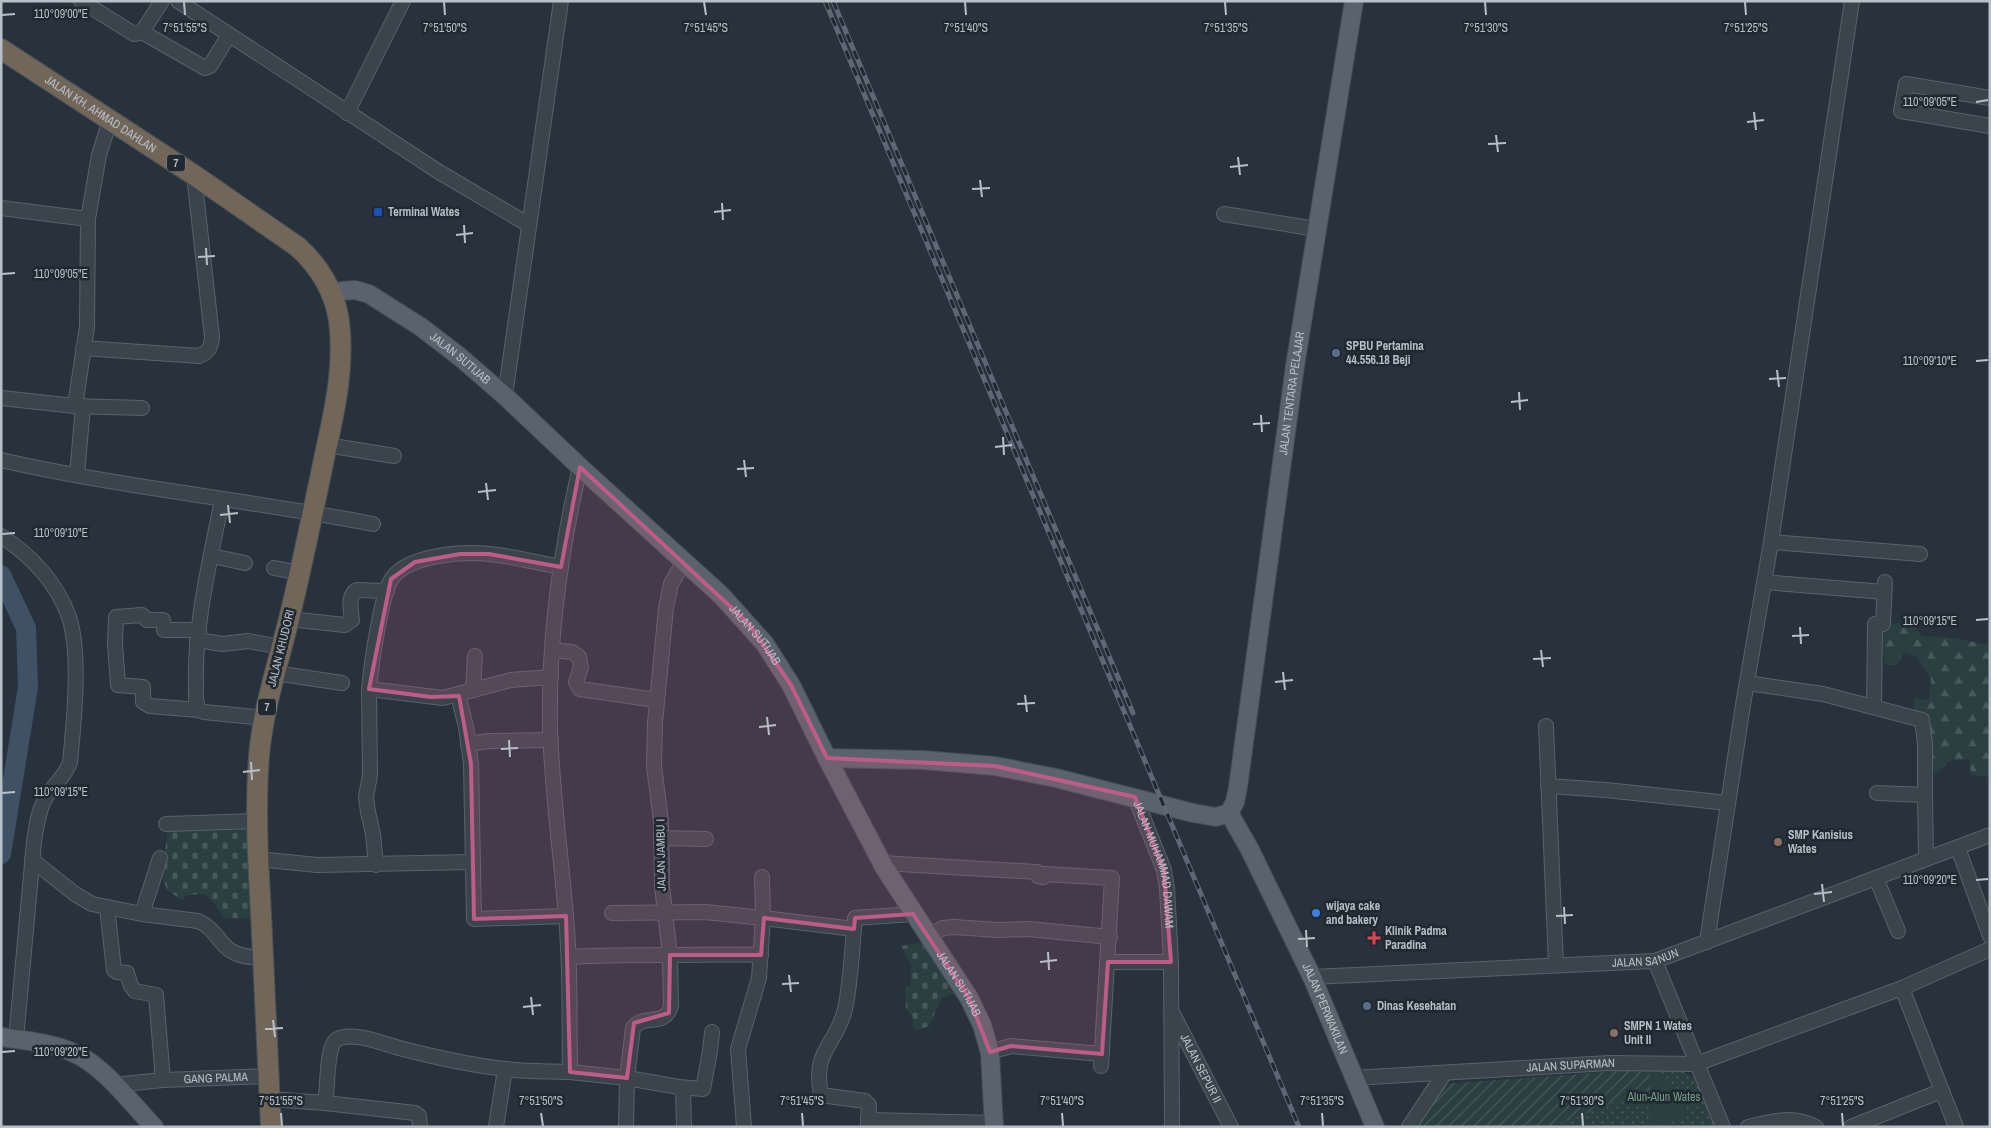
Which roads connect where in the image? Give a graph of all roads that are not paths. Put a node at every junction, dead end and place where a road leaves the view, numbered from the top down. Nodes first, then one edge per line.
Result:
1 (81, 1) edge
2 (162, 1) edge
3 (178, 1) edge
4 (403, 1) edge
5 (561, 1) edge
6 (1354, 1) edge
7 (1852, 1) edge
8 (142, 32) junction
9 (229, 35) junction
10 (1, 49) edge
11 (1990, 98) edge
12 (347, 113) junction
13 (110, 120) junction
14 (1990, 126) edge
15 (194, 175) junction
16 (1, 208) edge
17 (1224, 214) dead end
18 (88, 219) junction
19 (529, 225) junction
20 (1316, 229) junction
21 (332, 295) junction
22 (83, 348) junction
23 (505, 396) junction
24 (1, 398) edge
25 (79, 406) junction
26 (142, 408) dead end
27 (327, 445) junction
28 (394, 456) dead end
29 (1, 460) edge
30 (580, 467) junction
31 (77, 475) junction
32 (222, 500) junction
33 (312, 512) junction
34 (373, 524) dead end
35 (1, 536) edge
36 (1771, 542) junction
37 (1920, 554) dead end
38 (212, 556) junction
39 (684, 561) junction
40 (245, 563) dead end
41 (561, 567) junction
42 (274, 568) dead end
43 (300, 573) junction
44 (1764, 582) junction
45 (387, 591) junction
46 (289, 619) junction
47 (198, 635) junction
48 (281, 647) junction
49 (552, 650) junction
50 (475, 656) dead end
51 (275, 672) junction
52 (551, 677) junction
53 (342, 683) dead end
54 (1747, 683) junction
55 (369, 689) junction
56 (473, 690) junction
57 (458, 695) junction
58 (656, 700) junction
59 (1874, 707) junction
60 (199, 710) junction
61 (266, 718) junction
62 (1546, 726) dead end
63 (551, 740) junction
64 (468, 744) junction
65 (826, 758) junction
66 (1548, 786) junction
67 (1877, 793) dead end
68 (1925, 796) junction
69 (1135, 797) junction
70 (1728, 803) junction
71 (1229, 813) junction
72 (256, 821) junction
73 (166, 824) dead end
74 (1990, 835) edge
75 (661, 838) junction
76 (706, 839) dead end
77 (1958, 848) junction
78 (160, 858) dead end
79 (258, 859) junction
80 (1926, 859) junction
81 (32, 860) junction
82 (472, 862) junction
83 (882, 863) junction
84 (376, 865) junction
85 (762, 877) dead end
86 (1876, 878) junction
87 (107, 907) junction
88 (612, 913) dead end
89 (142, 914) junction
90 (664, 914) junction
91 (913, 914) junction
92 (566, 916) junction
93 (763, 918) junction
94 (854, 929) junction
95 (1898, 931) dead end
96 (928, 936) junction
97 (1990, 936) edge
98 (1110, 937) junction
99 (1707, 942) junction
100 (1990, 949) edge
101 (670, 955) junction
102 (761, 955) junction
103 (569, 957) junction
104 (263, 959) junction
105 (1656, 961) junction
106 (1108, 962) junction
107 (1171, 962) junction
108 (1556, 965) junction
109 (1312, 977) junction
110 (1902, 988) junction
111 (1171, 1011) junction
112 (712, 1032) dead end
113 (10, 1038) edge
114 (990, 1052) junction
115 (1696, 1064) junction
116 (505, 1069) junction
117 (570, 1072) junction
118 (1444, 1074) junction
119 (268, 1076) junction
120 (627, 1078) junction
121 (1353, 1078) junction
122 (163, 1080) junction
123 (114, 1085) junction
124 (684, 1088) junction
125 (1941, 1091) junction
126 (270, 1099) junction
127 (325, 1103) junction
128 (868, 1124) edge
129 (994, 1125) edge
130 (154, 1127) edge
131 (271, 1127) edge
132 (420, 1127) edge
133 (496, 1127) edge
134 (626, 1127) edge
135 (684, 1127) edge
136 (744, 1127) edge
137 (1172, 1127) edge
138 (1231, 1127) edge
139 (1375, 1127) edge
140 (1409, 1127) edge
141 (1723, 1127) edge
142 (1748, 1127) edge
143 (1816, 1127) edge
144 (1851, 1127) edge
145 (1956, 1127) edge

1 - 8 street
2 - 8 street
3 - 9 street
4 - 12 street
5 - 19 street
6 - 20 main road, JALAN TENTARA PELAJAR
7 - 36 street
8 - 9 street
9 - 12 street
10 - 13 highway, JALAN KH. AHMAD DAHLAN / 7
11 - 14 street
12 - 19 street
13 - 15 highway, JALAN KH. AHMAD DAHLAN / 7
13 - 18 street
15 - 21 highway, JALAN KH. AHMAD DAHLAN / 7
15 - 22 street
16 - 18 street
17 - 20 street
18 - 22 street
19 - 23 street
20 - 71 main road, JALAN TENTARA PELAJAR
21 - 23 main road, JALAN SUTIJAB
21 - 27 highway, JALAN KHUDORI / 7
22 - 25 street
23 - 30 main road, JALAN SUTIJAB
24 - 25 street
25 - 26 street
25 - 31 street
27 - 28 street
27 - 33 highway, JALAN KHUDORI / 7
29 - 31 street
30 - 39 main road, JALAN SUTIJAB
30 - 41 street
31 - 32 street
32 - 33 street
32 - 38 street
33 - 34 street
33 - 43 highway, JALAN KHUDORI / 7
35 - 81 street
36 - 37 street
36 - 44 street
38 - 40 street
38 - 47 street
39 - 58 street, JALAN JAMBU I
39 - 65 main road, JALAN SUTIJAB
41 - 45 street
41 - 49 street
42 - 43 street
43 - 46 highway, JALAN KHUDORI / 7
44 - 54 street
44 - 59 street
45 - 46 street
45 - 55 street
46 - 48 highway, JALAN KHUDORI / 7
47 - 48 street
47 - 60 street
47 - 60 street
48 - 51 highway, JALAN KHUDORI / 7
49 - 52 street
49 - 58 street
50 - 56 street
51 - 53 street
51 - 61 highway, JALAN KHUDORI / 7
52 - 56 street
52 - 63 street
54 - 59 street
54 - 70 street
55 - 57 street
55 - 84 street
56 - 57 street
57 - 64 street
58 - 75 street, JALAN JAMBU I
59 - 68 street
60 - 61 street
61 - 72 highway, JALAN KHUDORI / 7
62 - 66 street
63 - 64 street
63 - 92 street
64 - 82 street
65 - 69 main road, JALAN MUHAMMAD DAWAM
65 - 83 main road, JALAN SUTIJAB
66 - 70 street
66 - 108 street
67 - 68 street
68 - 80 street
69 - 71 main road
69 - 107 street, JALAN MUHAMMAD DAWAM
70 - 99 street
71 - 109 main road, JALAN PERWAKILAN
72 - 73 street
72 - 79 highway, JALAN KHUDORI / 7
74 - 77 street, JALAN SANUN
75 - 76 street
75 - 90 street, JALAN JAMBU I
77 - 80 street, JALAN SANUN
77 - 97 street
78 - 89 street
79 - 84 street
79 - 104 highway, JALAN KHUDORI / 7
80 - 86 street, JALAN SANUN
81 - 87 street
81 - 113 street
82 - 84 street
82 - 92 street
83 - 91 main road, JALAN SUTIJAB
83 - 98 street
85 - 93 street
86 - 95 street
86 - 99 street, JALAN SANUN
87 - 89 street
87 - 122 street
88 - 90 street
89 - 104 street
90 - 93 street
90 - 101 street, JALAN JAMBU I
91 - 94 street
91 - 96 main road, JALAN SUTIJAB
92 - 103 street
93 - 94 street
93 - 102 street
94 - 128 street
96 - 98 street
96 - 114 main road, JALAN SUTIJAB
98 - 106 street
99 - 105 street, JALAN SANUN
100 - 110 street
101 - 102 street
101 - 103 street
101 - 120 street, JALAN JAMBU I
102 - 136 street
103 - 117 street
104 - 119 highway, JALAN KHUDORI / 7
105 - 108 street, JALAN SANUN
105 - 115 street
106 - 107 street
106 - 114 street
107 - 111 street, JALAN MUHAMMAD DAWAM
108 - 109 street, JALAN SANUN
109 - 121 main road, JALAN PERWAKILAN
110 - 115 street
110 - 125 street
111 - 137 street, JALAN MUHAMMAD DAWAM
111 - 138 street, JALAN SEPUR II
112 - 124 street
113 - 123 main road
114 - 129 main road, JALAN SUTIJAB
115 - 118 street, JALAN SUPARMAN
115 - 141 street
116 - 117 street
116 - 127 street
116 - 133 street
117 - 120 street
118 - 121 street, JALAN SUPARMAN
118 - 140 street
119 - 122 street, GANG PALMA
119 - 126 highway, JALAN KHUDORI / 7
120 - 124 street
120 - 134 street, JALAN JAMBU I
121 - 139 main road, JALAN PERWAKILAN
122 - 123 street, GANG PALMA
123 - 130 main road
124 - 135 street
125 - 144 street
125 - 145 street
126 - 127 street
126 - 131 highway, JALAN KHUDORI / 7
127 - 132 street
128 - 129 street
142 - 143 street

